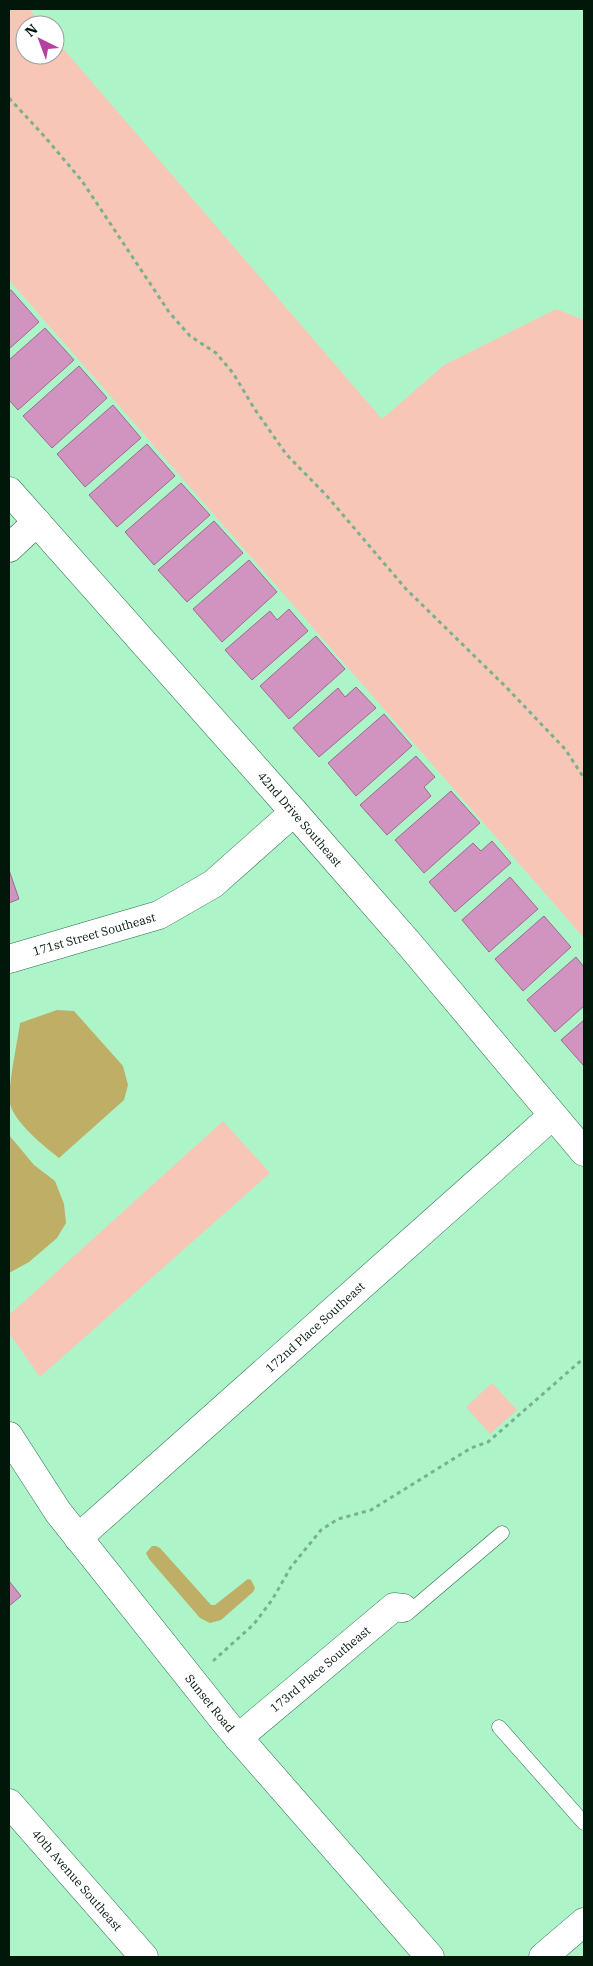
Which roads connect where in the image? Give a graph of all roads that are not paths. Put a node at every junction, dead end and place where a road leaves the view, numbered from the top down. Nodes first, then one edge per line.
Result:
1 (9, 491) edge
2 (37, 522) junction
3 (9, 548) edge
4 (294, 812) junction
5 (9, 959) edge
6 (552, 1116) junction
7 (584, 1152) edge
8 (9, 1436) edge
9 (502, 1532) dead end
10 (78, 1538) junction
11 (403, 1608) joint
12 (499, 1726) dead end
13 (238, 1738) junction
14 (9, 1803) edge
15 (584, 1823) edge
16 (584, 1922) edge
17 (144, 1957) edge
18 (430, 1957) edge
19 (543, 1957) edge

1 - 2 street, 42nd Drive Southeast
2 - 3 street
2 - 4 street, 42nd Drive Southeast
4 - 5 street, 171st Street Southeast
4 - 6 street, 42nd Drive Southeast
6 - 7 street, 42nd Drive Southeast
6 - 10 street, 172nd Place Southeast
8 - 10 street, Sunset Road
9 - 11 lane
10 - 13 street, Sunset Road
11 - 13 street, 173rd Place Southeast
12 - 15 lane
13 - 18 street, Sunset Road
14 - 17 street, 40th Avenue Southeast
16 - 19 street

